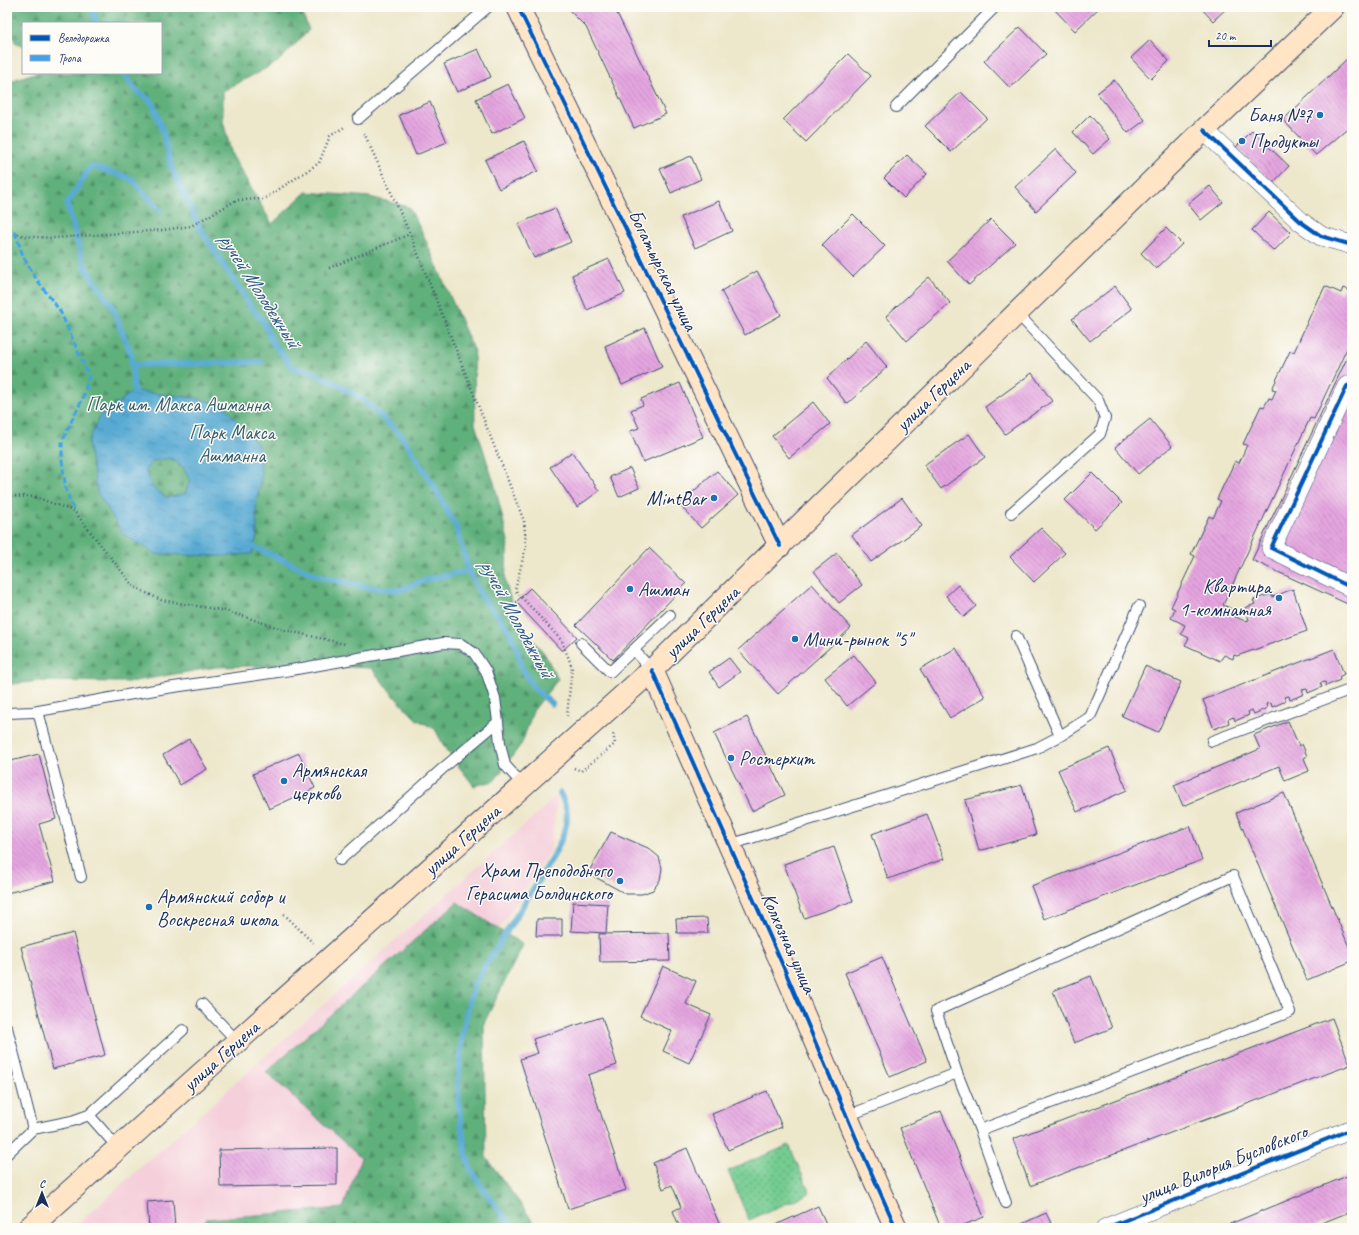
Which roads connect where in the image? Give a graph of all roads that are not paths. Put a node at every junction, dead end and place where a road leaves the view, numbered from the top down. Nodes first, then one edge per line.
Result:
1 (488, 7) edge
2 (518, 7) edge
3 (995, 7) edge
4 (1334, 7) edge
5 (896, 107) dead end
6 (358, 119) road end
7 (1204, 130) junction
8 (1352, 246) edge
9 (1017, 313) junction
10 (1352, 384) edge
11 (1011, 513) dead end
12 (780, 546) junction
13 (1352, 588) edge
14 (1139, 606) dead end
15 (670, 615) dead end
16 (1016, 636) dead end
17 (581, 643) dead end
18 (634, 650) junction
19 (652, 670) junction
20 (1352, 689) edge
21 (38, 711) junction
22 (7, 712) edge
23 (498, 722) junction
24 (1060, 736) junction
25 (1212, 741) dead end
26 (522, 785) junction
27 (729, 845) junction
28 (340, 860) dead end
29 (81, 877) dead end
30 (202, 1004) dead end
31 (7, 1028) edge
32 (183, 1030) dead end
33 (237, 1041) junction
34 (958, 1073) junction
35 (89, 1114) junction
36 (846, 1116) junction
37 (1352, 1128) edge
38 (33, 1129) junction
39 (980, 1130) junction
40 (118, 1148) junction
41 (7, 1154) edge
42 (1006, 1203) dead end
43 (1125, 1224) edge
44 (29, 1228) edge
45 (896, 1228) edge
46 (1106, 1228) edge

1 - 6 lane
2 - 12 main road, Богатырская улица
3 - 5 lane
4 - 7 main road, улица Герцена
7 - 8 street
7 - 9 main road, улица Герцена
9 - 11 lane
9 - 12 main road, улица Герцена
10 - 13 street
12 - 19 main road, улица Герцена
14 - 24 lane
15 - 18 lane
16 - 24 lane
17 - 18 lane
18 - 19 lane
19 - 26 main road, улица Герцена
19 - 27 main road, Колхозная улица
20 - 25 lane
21 - 22 lane
21 - 23 lane
21 - 29 lane
23 - 26 lane
23 - 28 lane
24 - 27 lane
26 - 33 main road, улица Герцена
27 - 36 main road, Колхозная улица
30 - 33 lane
31 - 38 lane
32 - 35 lane
33 - 40 main road, улица Герцена
34 - 36 lane
34 - 39 lane
34 - 39 lane
35 - 38 lane
35 - 40 lane
36 - 45 main road, Колхозная улица
37 - 43 street, улица Вилория Бусловского
38 - 41 lane
39 - 42 lane
40 - 44 main road, улица Герцена
43 - 46 street, улица Вилория Бусловского

